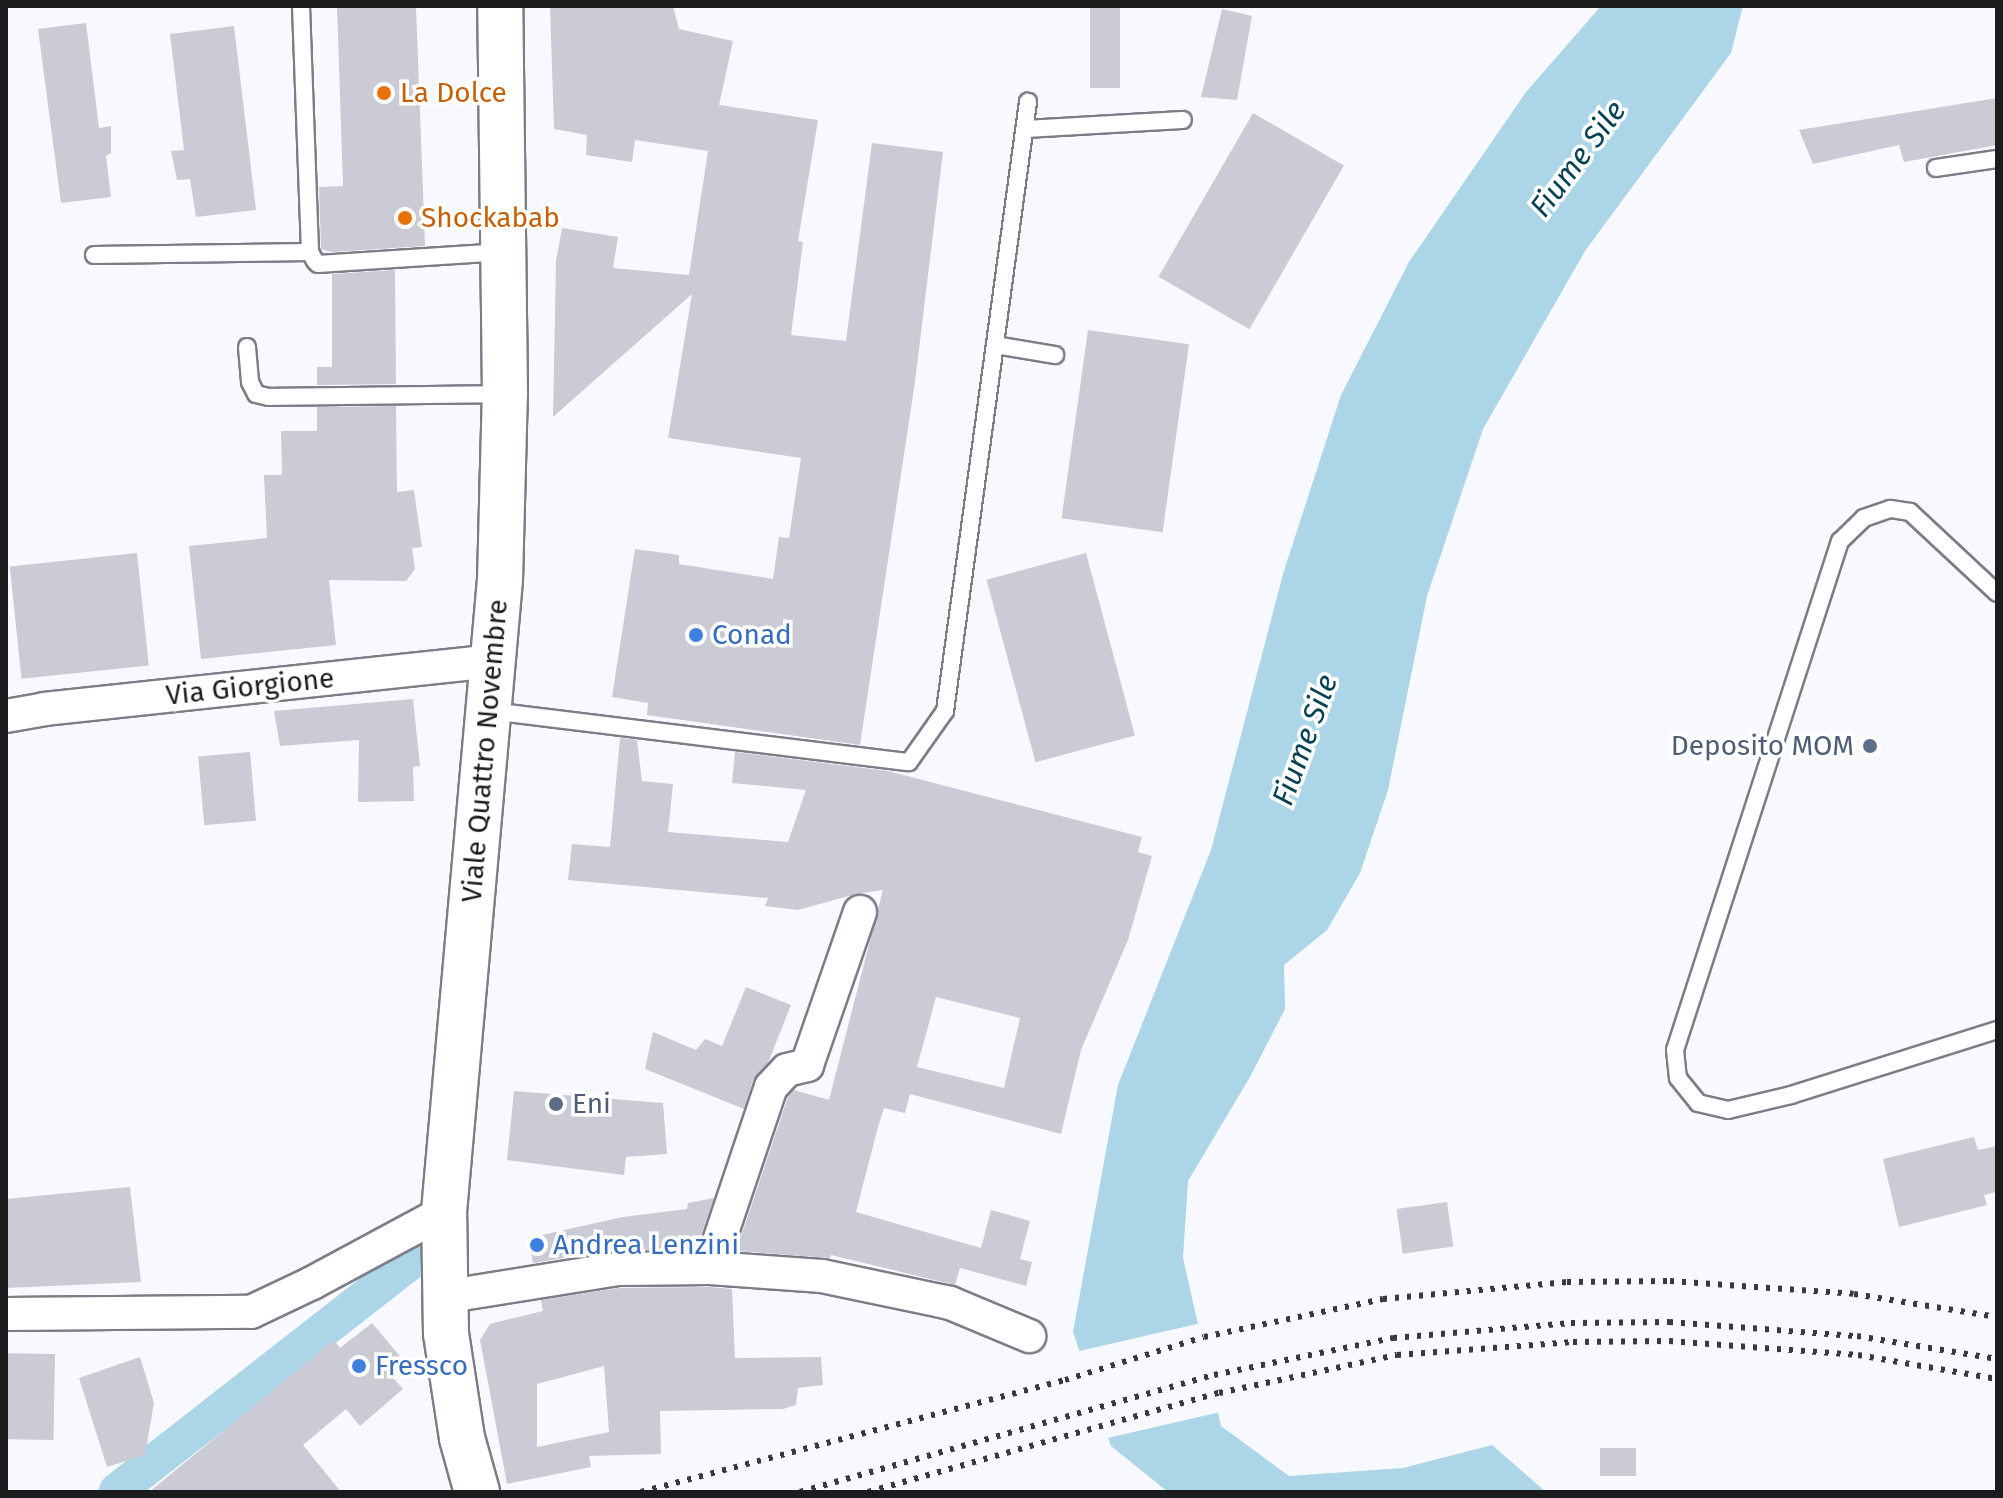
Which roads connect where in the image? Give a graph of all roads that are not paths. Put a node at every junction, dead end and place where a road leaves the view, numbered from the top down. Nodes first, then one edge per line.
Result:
1 (301, 6) edge
2 (500, 6) edge
3 (1028, 102) dead end
4 (1183, 120) dead end
5 (1025, 129) junction
6 (1997, 159) edge
7 (1936, 168) dead end
8 (310, 252) junction
9 (503, 252) junction
10 (94, 255) dead end
11 (995, 345) junction
12 (247, 347) dead end
13 (1055, 355) dead end
14 (505, 394) junction
15 (1997, 593) edge
16 (494, 661) junction
17 (490, 711) junction
18 (6, 716) edge
19 (860, 912) dead end
20 (1997, 1030) edge
21 (444, 1212) junction
22 (710, 1268) junction
23 (443, 1297) junction
24 (6, 1314) edge
25 (1029, 1336) dead end
26 (477, 1492) edge

1 - 8 lane
2 - 9 main road, Viale Quattro Novembre
3 - 5 lane
4 - 5 lane
5 - 11 lane
6 - 7 lane
8 - 9 lane
8 - 10 lane
9 - 14 main road, Viale Quattro Novembre
11 - 13 lane
11 - 17 lane
12 - 14 lane
14 - 16 main road, Viale Quattro Novembre
15 - 20 lane
16 - 17 main road, Viale Quattro Novembre
16 - 18 street, Via Giorgione
17 - 21 main road, Viale Quattro Novembre
19 - 22 street
21 - 23 main road, Viale Quattro Novembre
21 - 24 street
22 - 23 street
22 - 25 street
23 - 26 main road, Viale Quattro Novembre

